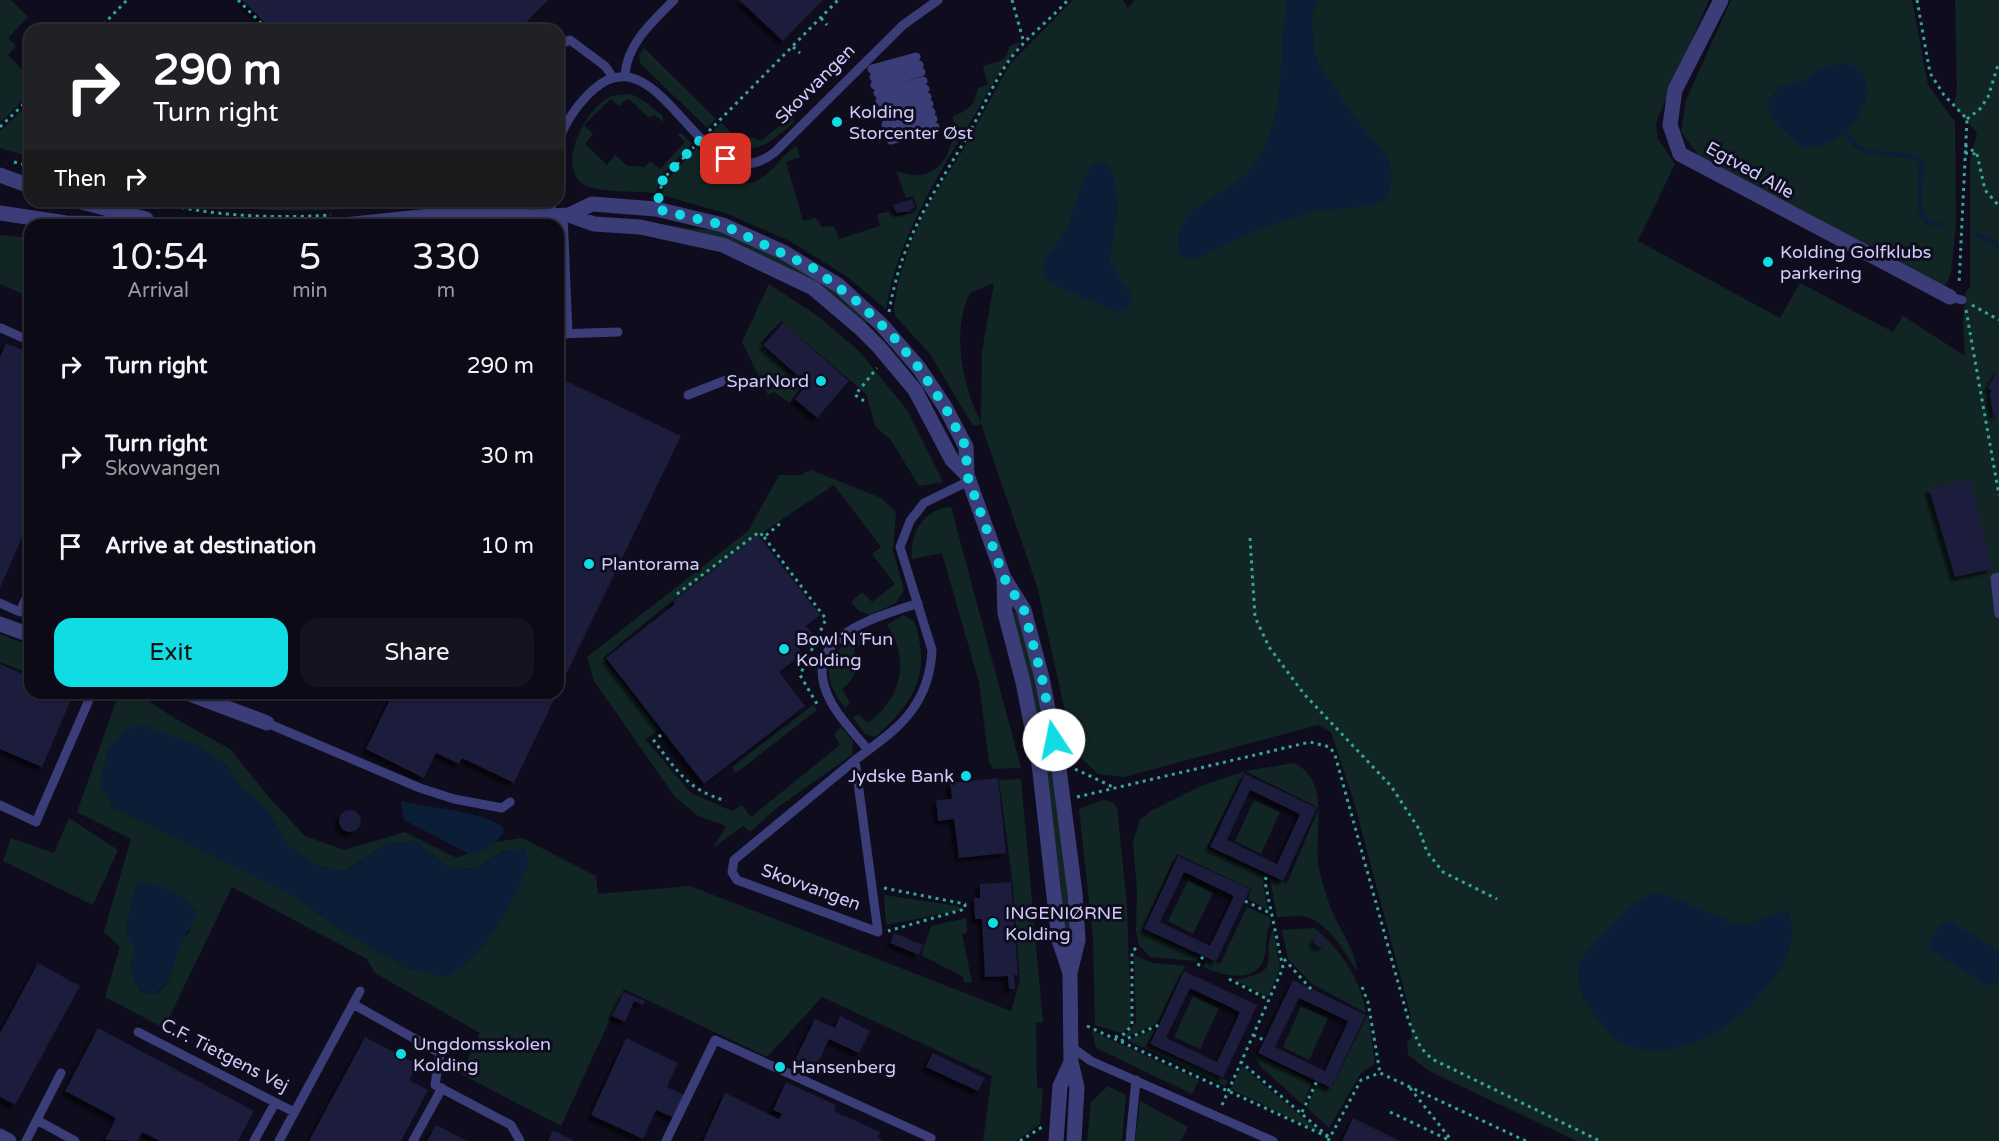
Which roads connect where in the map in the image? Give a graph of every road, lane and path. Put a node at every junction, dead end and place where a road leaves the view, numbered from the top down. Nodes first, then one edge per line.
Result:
1 (127, 0) edge
2 (238, 0) edge
3 (674, 0) edge
4 (838, 0) edge
5 (938, 0) edge
6 (1012, 0) edge
7 (1068, 0) edge
8 (1721, 0) edge
9 (1917, 0) edge
10 (821, 18) junction
11 (104, 24) edge
12 (262, 24) edge
13 (827, 25) dead end
14 (564, 42) edge
15 (1024, 43) junction
16 (793, 47) junction
17 (801, 53) dead end
18 (1999, 62) edge
19 (625, 75) junction
20 (612, 76) junction
21 (926, 92) junction
22 (24, 104) edge
23 (881, 105) junction
24 (1967, 118) junction
25 (0, 127) edge
26 (564, 131) edge
27 (702, 138) junction
28 (1965, 145) junction
29 (1965, 153) junction
30 (1977, 154) junction
31 (0, 175) edge
32 (24, 184) edge
33 (1999, 206) edge
34 (101, 207) edge
35 (175, 207) edge
36 (656, 209) junction
37 (0, 213) edge
38 (550, 215) edge
39 (40, 219) edge
40 (146, 219) edge
41 (321, 219) edge
42 (356, 219) edge
43 (534, 219) edge
44 (1956, 298) junction
45 (1999, 320) edge
46 (881, 324) junction
47 (1, 328) edge
48 (618, 332) dead end
49 (564, 334) edge
50 (24, 338) edge
51 (884, 374) dead end
52 (731, 378) dead end
53 (688, 394) dead end
54 (864, 401) dead end
55 (968, 478) junction
56 (1999, 495) edge
57 (782, 522) dead end
58 (764, 537) junction
59 (1250, 538) dead end
60 (1999, 577) edge
61 (1004, 578) junction
62 (677, 594) dead end
63 (0, 603) edge
64 (24, 603) edge
65 (918, 603) junction
66 (1999, 614) edge
67 (0, 624) edge
68 (24, 633) edge
69 (89, 699) edge
70 (203, 699) edge
71 (822, 711) dead end
72 (267, 723) joint
73 (662, 735) dead end
74 (868, 750) junction
75 (855, 760) junction
76 (1058, 761) junction
77 (1114, 788) junction
78 (726, 801) dead end
79 (1064, 801) junction
80 (510, 802) dead end
81 (0, 806) edge
82 (1267, 873) dead end
83 (873, 886) junction
84 (1497, 899) dead end
85 (1245, 901) dead end
86 (1272, 914) junction
87 (878, 932) junction
88 (1138, 948) dead end
89 (1203, 956) dead end
90 (1282, 958) junction
91 (1198, 966) dead end
92 (1070, 973) junction
93 (1229, 979) dead end
94 (1362, 987) dead end
95 (1311, 989) dead end
96 (360, 991) dead end
97 (1269, 1000) junction
98 (353, 1004) junction
99 (1070, 1024) junction
100 (1159, 1025) dead end
101 (138, 1032) dead end
102 (1253, 1035) junction
103 (1114, 1037) junction
104 (1264, 1040) dead end
105 (1121, 1041) junction
106 (1070, 1054) junction
107 (1241, 1062) junction
108 (61, 1073) dead end
109 (1380, 1073) junction
110 (1136, 1080) junction
111 (1317, 1081) dead end
112 (1409, 1086) junction
113 (442, 1088) junction
114 (1228, 1090) junction
115 (275, 1103) junction
116 (294, 1112) junction
117 (1302, 1112) junction
118 (1390, 1112) dead end
119 (1217, 1116) junction
120 (1058, 1119) junction
121 (37, 1120) junction
122 (0, 1136) edge
123 (1329, 1140) edge
124 (9, 1141) edge
125 (26, 1141) edge
126 (75, 1141) edge
127 (254, 1141) edge
128 (279, 1141) edge
129 (413, 1141) edge
130 (520, 1141) edge
131 (666, 1141) edge
132 (930, 1141) edge
133 (1020, 1141) edge
134 (1056, 1141) edge
135 (1074, 1141) edge
136 (1130, 1141) edge
137 (1273, 1141) edge
138 (1451, 1141) edge
139 (1526, 1141) edge
140 (1600, 1141) edge

1 - 11 path
2 - 12 path
3 - 19 lane
4 - 10 path
5 - 27 lane, Skovvangen
6 - 15 path
7 - 15 path
8 - 44 street, Egtved Alle
9 - 24 path
10 - 13 path
10 - 16 path
14 - 20 lane
15 - 46 path
16 - 17 path
16 - 27 path
18 - 24 path
19 - 20 lane
19 - 27 lane, Skovvangen
20 - 26 lane
21 - 23 lane
21 - 23 lane
21 - 23 lane
21 - 23 lane
21 - 23 lane
22 - 25 path
24 - 28 path
27 - 36 path
28 - 29 path
28 - 30 path
29 - 30 path
29 - 44 path
30 - 33 path
31 - 32 street
34 - 40 street
35 - 41 path
36 - 38 street
36 - 46 street
37 - 39 street
38 - 42 street
38 - 43 street
38 - 55 street
44 - 45 path
44 - 56 path
46 - 55 street
47 - 50 lane
48 - 49 lane
51 - 54 path
52 - 53 lane
55 - 61 street
55 - 65 lane, Skovvangen
57 - 58 path
58 - 62 path
58 - 71 path
59 - 84 path
60 - 66 lane
61 - 76 street
61 - 92 street
63 - 64 lane
65 - 74 lane, Skovvangen
65 - 74 lane
67 - 68 street
69 - 81 lane
70 - 72 street
72 - 80 lane
73 - 78 path
74 - 75 lane, Skovvangen
75 - 83 lane, Skovvangen
75 - 87 lane, Skovvangen
76 - 77 path
76 - 79 street
77 - 79 path
77 - 140 path
79 - 92 street
82 - 86 path
83 - 87 lane, Skovvangen
83 - 87 path
85 - 86 path
86 - 90 path
88 - 103 path
89 - 91 path
90 - 95 path
90 - 97 path
92 - 99 street
93 - 97 path
94 - 109 path
96 - 98 lane, C.F. Tietgens Vej
97 - 102 path
98 - 113 lane
98 - 116 lane, C.F. Tietgens Vej
99 - 103 path
99 - 106 street
100 - 105 path
101 - 115 lane, C.F. Tietgens Vej
102 - 104 path
102 - 107 path
103 - 105 path
105 - 114 path
106 - 110 lane
106 - 120 street
106 - 135 street
107 - 114 path
107 - 117 path
108 - 121 lane
109 - 112 path
109 - 123 path
110 - 119 lane
110 - 136 lane
111 - 117 path
112 - 138 path
112 - 139 path
113 - 129 lane
113 - 130 lane
114 - 119 path
114 - 123 path
115 - 116 lane, C.F. Tietgens Vej
115 - 127 lane
116 - 128 lane, C.F. Tietgens Vej
117 - 123 path
118 - 138 path
119 - 137 lane
120 - 133 path
120 - 134 street
121 - 125 lane
121 - 126 lane
122 - 124 street
131 - 132 lane

